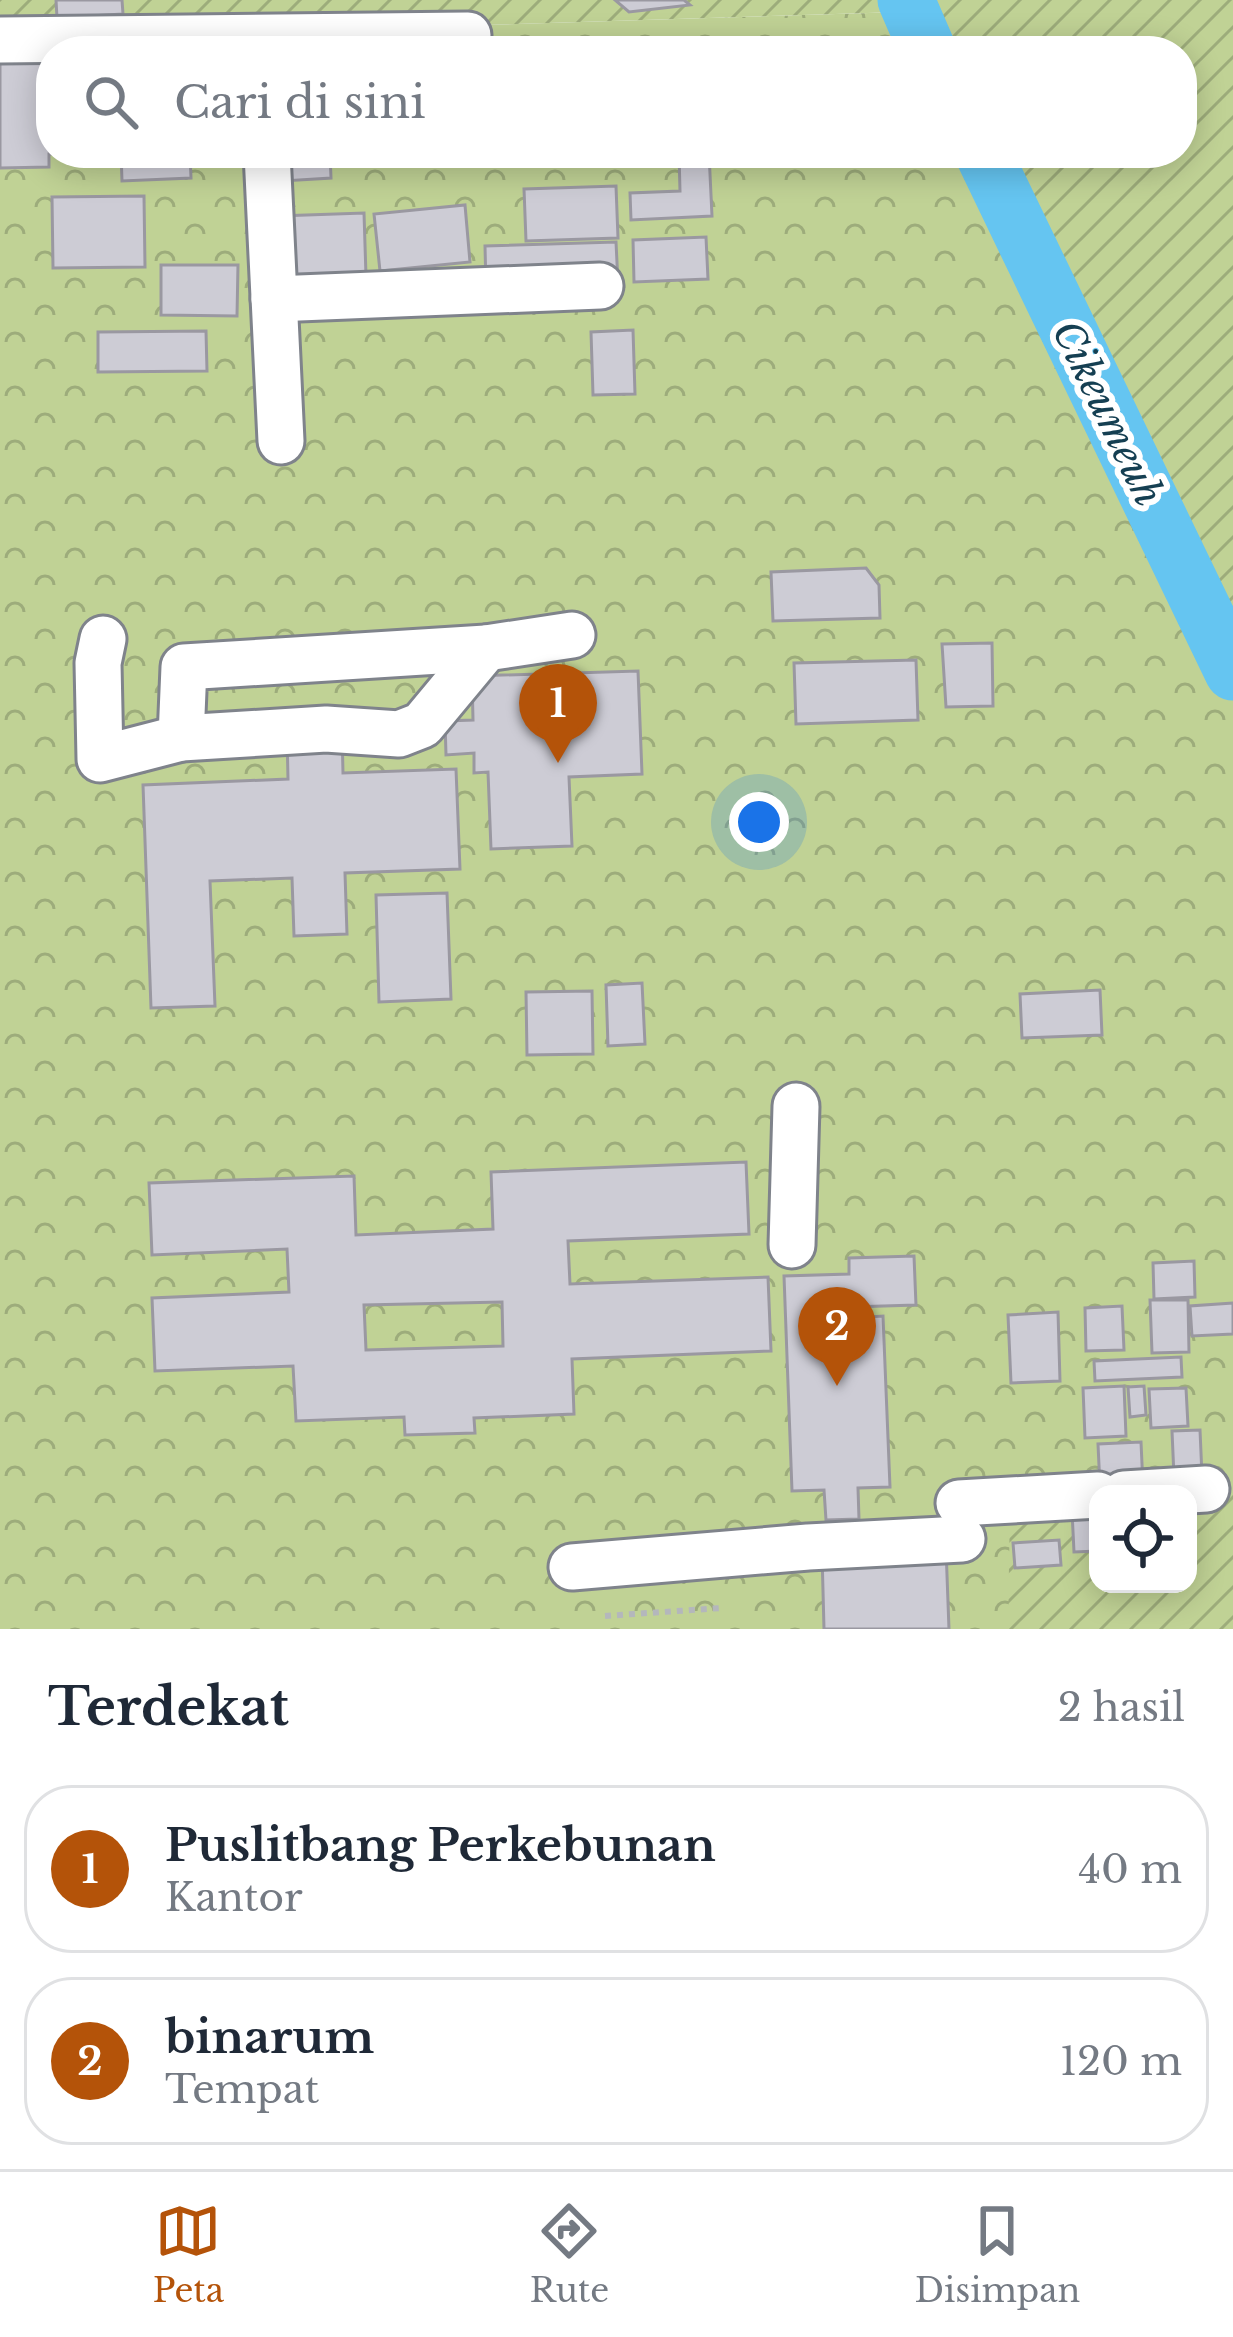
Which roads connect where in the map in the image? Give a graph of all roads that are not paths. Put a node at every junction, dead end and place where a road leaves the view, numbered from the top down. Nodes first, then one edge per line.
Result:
1 (468, 35) dead end
2 (445, 36) edge
3 (0, 40) edge
4 (36, 41) edge
5 (268, 168) edge
6 (600, 286) dead end
7 (274, 299) junction
8 (280, 441) dead end
9 (572, 635) dead end
10 (103, 639) dead end
11 (486, 648) junction
12 (181, 738) junction
13 (796, 1106) dead end
14 (792, 1245) dead end
15 (1197, 1490) edge
16 (1205, 1490) dead end
17 (1089, 1498) edge
18 (572, 1567) dead end

1 - 2 street
3 - 4 street
5 - 7 street
6 - 7 street
7 - 8 street
9 - 11 street
10 - 12 street
11 - 12 street
11 - 12 street
13 - 14 street
15 - 16 street
17 - 18 street

